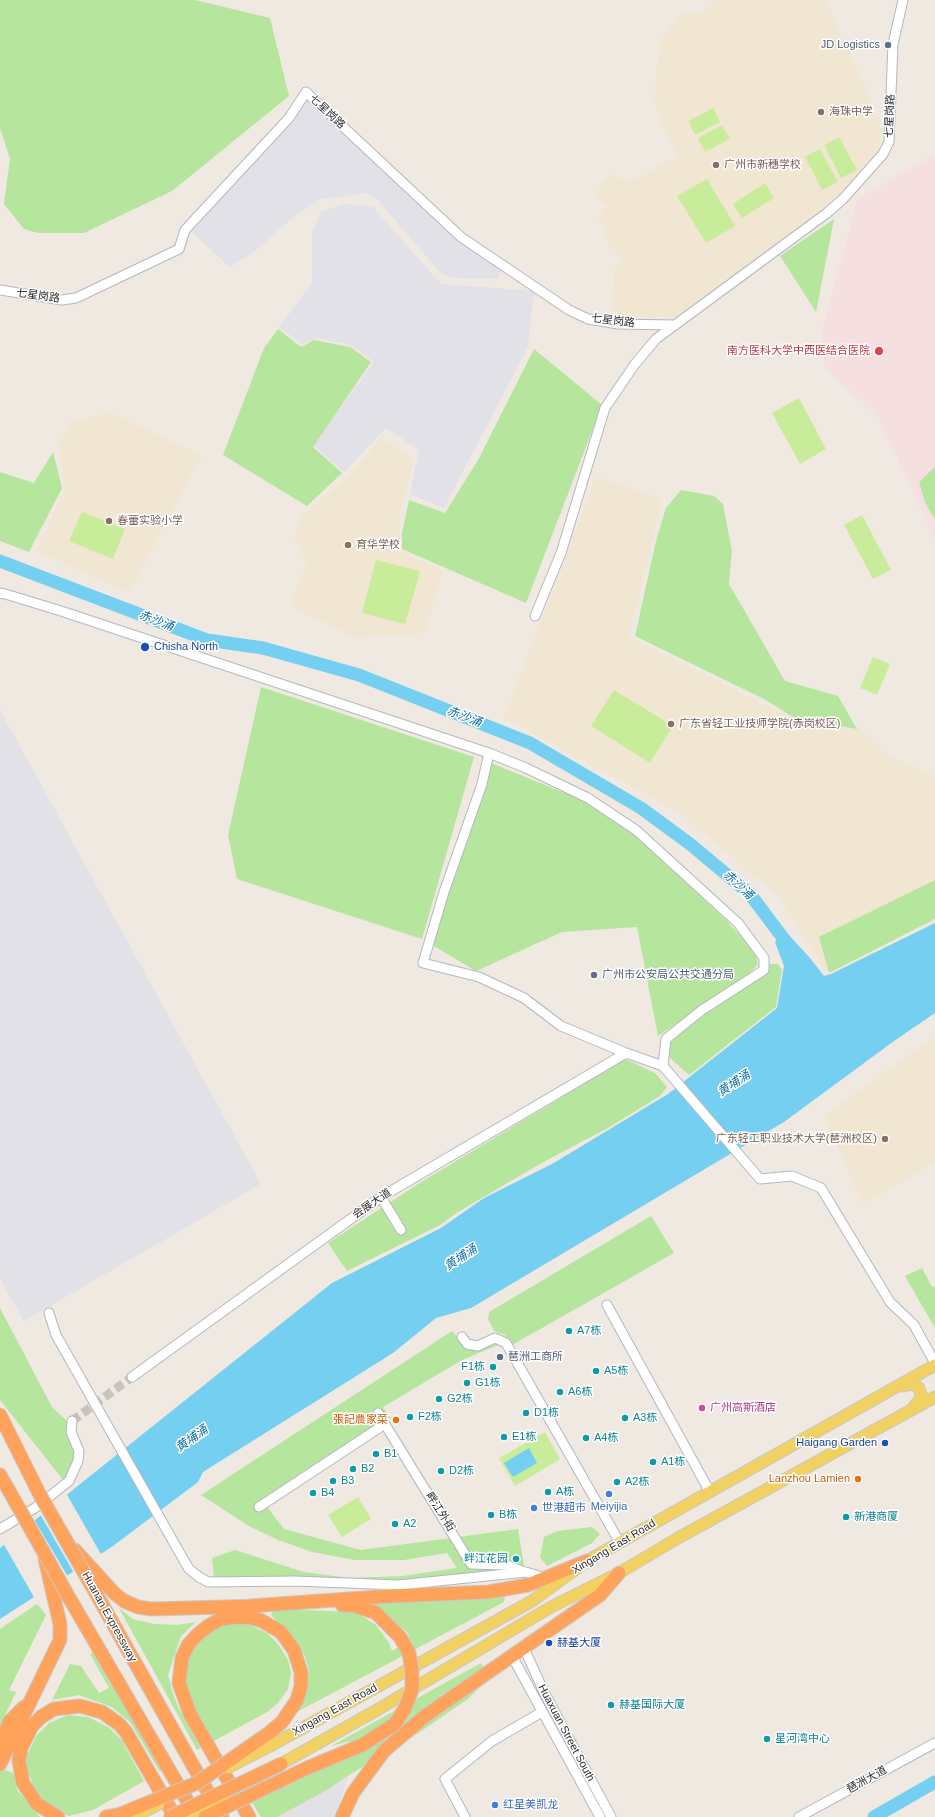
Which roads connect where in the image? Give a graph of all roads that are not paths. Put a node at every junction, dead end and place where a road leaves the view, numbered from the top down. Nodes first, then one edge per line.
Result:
1 (903, 0) edge
2 (0, 290) edge
3 (675, 324) junction
4 (0, 594) edge
5 (535, 616) dead end
6 (490, 753) junction
7 (626, 1053) junction
8 (663, 1066) junction
9 (381, 1197) junction
10 (401, 1230) dead end
11 (607, 1305) dead end
12 (49, 1313) dead end
13 (462, 1337) dead end
14 (935, 1364) edge
15 (132, 1377) tunnel mouth
16 (895, 1387) junction
17 (935, 1397) edge
18 (378, 1412) dead end
19 (909, 1412) junction
20 (0, 1415) edge
21 (72, 1421) dead end
22 (385, 1424) junction
23 (0, 1475) edge
24 (710, 1492) junction
25 (259, 1507) dead end
26 (0, 1530) edge
27 (620, 1543) junction
28 (44, 1553) junction
29 (587, 1561) junction
30 (526, 1572) junction
31 (619, 1573) junction
32 (545, 1578) junction
33 (94, 1579) junction
34 (250, 1606) junction
35 (524, 1648) junction
36 (512, 1656) junction
37 (30, 1702) junction
38 (542, 1712) junction
39 (272, 1738) junction
40 (0, 1742) edge
41 (935, 1743) edge
42 (0, 1764) edge
43 (281, 1764) junction
44 (197, 1783) junction
45 (112, 1816) edge
46 (58, 1817) edge
47 (134, 1817) edge
48 (170, 1817) edge
49 (175, 1817) edge
50 (190, 1817) edge
51 (197, 1817) edge
52 (205, 1817) edge
53 (222, 1817) edge
54 (249, 1817) edge
55 (342, 1817) edge
56 (465, 1817) edge
57 (600, 1817) edge
58 (611, 1817) edge
59 (800, 1817) edge

1 - 3 street, 七星岗路
2 - 3 street, 七星岗路
3 - 5 street, 七星岗路
4 - 6 street
6 - 7 street
6 - 8 street
7 - 8 street
7 - 9 street, 会展大道
8 - 14 street
9 - 10 street
9 - 15 street, 会展大道
11 - 24 street
12 - 30 street, bridge
13 - 27 street
14 - 16 main road, Xingang East Road
16 - 19 main road
16 - 24 main road, Xingang East Road
17 - 19 main road, Xingang East Road
18 - 22 street, 畔江外街
19 - 31 main road, Xingang East Road
20 - 33 highway, Huanan Expressway, bridge
21 - 26 street
22 - 25 street
22 - 30 street, 畔江外街
23 - 28 highway, bridge
24 - 27 main road, Xingang East Road
27 - 29 main road, Xingang East Road
28 - 37 highway, bridge
28 - 51 highway, bridge
29 - 32 highway
29 - 39 main road, Xingang East Road
30 - 32 street
31 - 35 highway
31 - 43 main road, Xingang East Road
32 - 34 highway
33 - 34 highway
33 - 53 highway, Huanan Expressway
34 - 52 highway, bridge
35 - 36 highway
35 - 58 street, Huaxuan Street South
36 - 38 street, Huaxuan Street South
36 - 55 highway
37 - 40 highway
37 - 42 highway
38 - 56 street
38 - 57 street, Huaxuan Street South
39 - 44 highway, bridge
39 - 54 highway
41 - 59 street, 琶洲大道
43 - 48 highway, bridge
43 - 50 main road, Xingang East Road, bridge
44 - 45 highway, bridge
44 - 47 main road, bridge
46 - 49 highway

